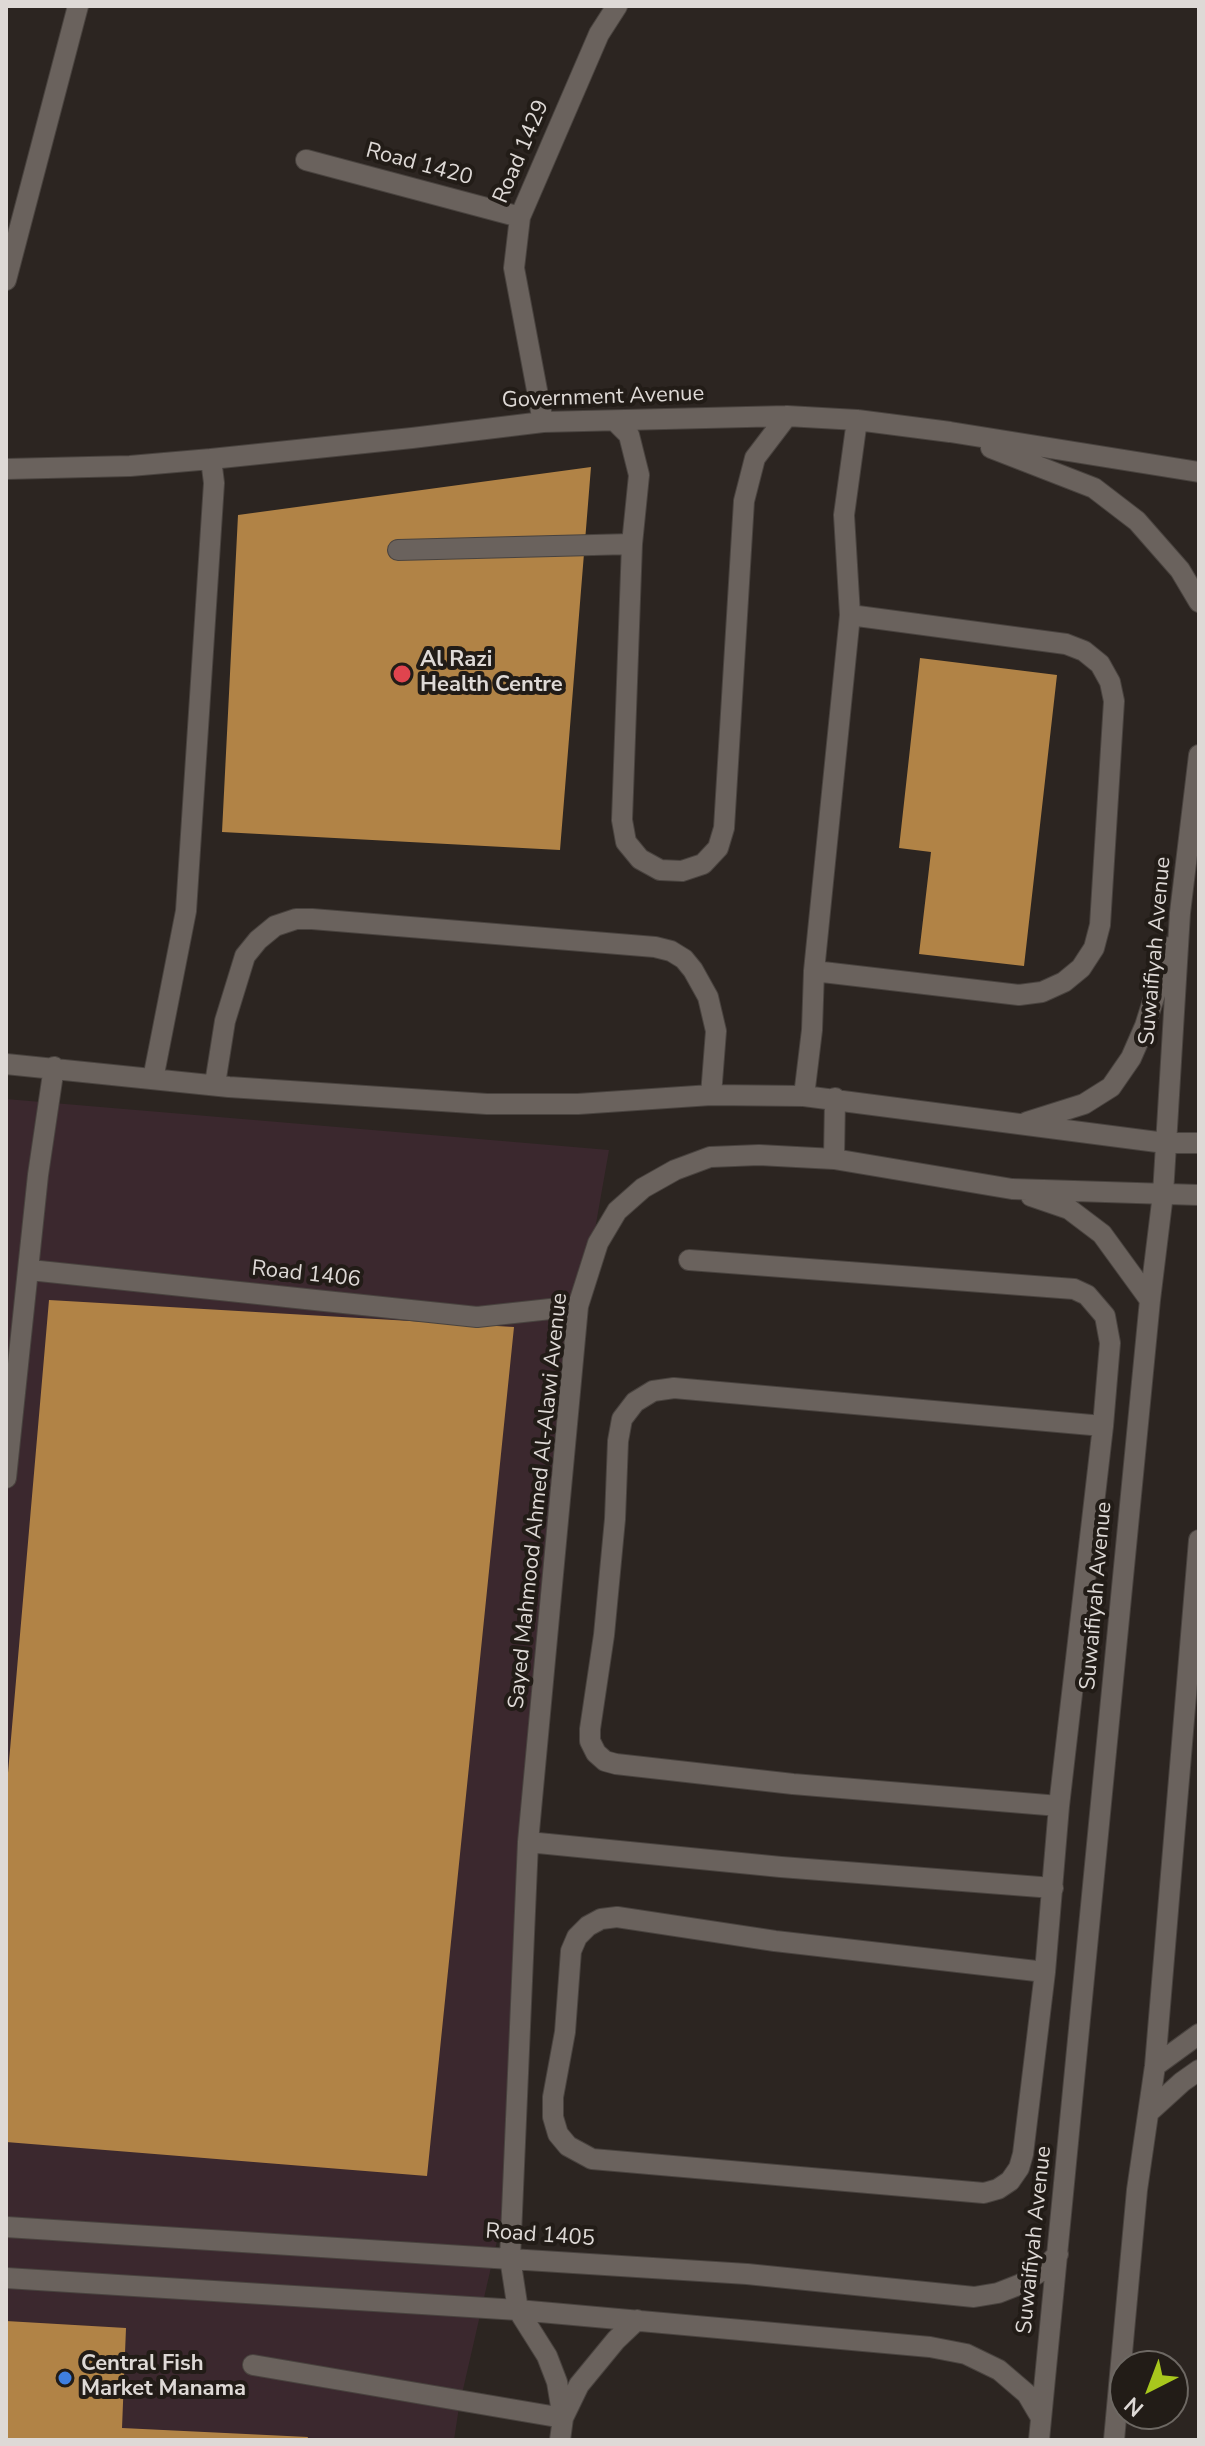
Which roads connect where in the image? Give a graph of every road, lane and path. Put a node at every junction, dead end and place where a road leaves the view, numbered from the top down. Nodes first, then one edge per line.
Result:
1 (78, 6) edge
2 (617, 6) edge
3 (306, 160) dead end
4 (520, 217) junction
5 (6, 280) edge
6 (787, 416) junction
7 (857, 420) junction
8 (615, 421) junction
9 (543, 422) junction
10 (950, 432) junction
11 (211, 459) junction
12 (6, 469) edge
13 (1199, 472) edge
14 (632, 544) junction
15 (398, 550) dead end
16 (1199, 602) edge
17 (850, 615) junction
18 (1199, 755) edge
19 (1180, 913) junction
20 (814, 971) junction
21 (6, 1064) edge
22 (54, 1067) junction
23 (153, 1079) junction
24 (215, 1084) junction
25 (711, 1095) junction
26 (804, 1096) junction
27 (835, 1098) junction
28 (1022, 1124) junction
29 (1165, 1143) junction
30 (1199, 1143) edge
31 (834, 1159) junction
32 (1012, 1189) junction
33 (1163, 1194) junction
34 (1199, 1195) edge
35 (689, 1260) dead end
36 (30, 1270) junction
37 (1150, 1300) junction
38 (578, 1306) junction
39 (1103, 1426) junction
40 (6, 1478) edge
41 (1199, 1540) edge
42 (1195, 1632) edge
43 (1059, 1806) junction
44 (528, 1842) junction
45 (1053, 1888) junction
46 (1045, 1972) junction
47 (1199, 2034) edge
48 (1155, 2066) junction
49 (1199, 2070) edge
50 (1149, 2112) junction
51 (6, 2227) edge
52 (1058, 2254) junction
53 (510, 2258) junction
54 (6, 2278) edge
55 (518, 2310) junction
56 (637, 2320) junction
57 (253, 2365) dead end
58 (1040, 2416) junction
59 (563, 2418) junction
60 (560, 2440) edge
61 (1039, 2440) edge
62 (1114, 2440) edge

1 - 5 street
2 - 4 street, Road 1429
3 - 4 street, Road 1420
4 - 9 street, Road 1429
6 - 7 street, Government Avenue
6 - 8 street, Government Avenue
6 - 14 street
7 - 10 street, Government Avenue
7 - 17 street
8 - 9 street, Government Avenue
8 - 14 street
9 - 11 street, Government Avenue
10 - 13 street, Government Avenue
10 - 16 street
11 - 12 street, Government Avenue
11 - 23 street
14 - 15 street
17 - 20 street
17 - 20 street
18 - 19 street, Suwaifiyah Avenue
19 - 28 street
19 - 29 street, Suwaifiyah Avenue
20 - 26 street
21 - 22 street
22 - 23 street
22 - 36 street
23 - 24 street
24 - 25 street
24 - 25 street
25 - 26 street
26 - 27 street
27 - 28 street
27 - 31 street
28 - 29 street
29 - 30 street
29 - 33 street, Suwaifiyah Avenue
31 - 32 street, Sayed Mahmood Ahmed Al-Alawi Avenue
31 - 38 street, Sayed Mahmood Ahmed Al-Alawi Avenue
32 - 33 street, Sayed Mahmood Ahmed Al-Alawi Avenue
32 - 37 street
33 - 34 street, Sayed Mahmood Ahmed Al-Alawi Avenue
33 - 37 street, Suwaifiyah Avenue
35 - 39 street
36 - 38 street, Road 1406
36 - 40 street
37 - 52 street, Suwaifiyah Avenue
38 - 44 street, Sayed Mahmood Ahmed Al-Alawi Avenue
39 - 43 street
39 - 43 street
41 - 42 street
42 - 48 street
43 - 45 street
44 - 45 street
44 - 53 street, Sayed Mahmood Ahmed Al-Alawi Avenue
45 - 46 street
46 - 46 street
47 - 48 street
48 - 50 street
49 - 50 street
50 - 62 street
51 - 53 street, Road 1405
52 - 53 street, Road 1405
52 - 58 street, Suwaifiyah Avenue
53 - 55 street
54 - 55 street
55 - 56 street
55 - 59 street
56 - 58 street
56 - 59 street
57 - 59 street
58 - 61 street, Suwaifiyah Avenue
59 - 60 street

